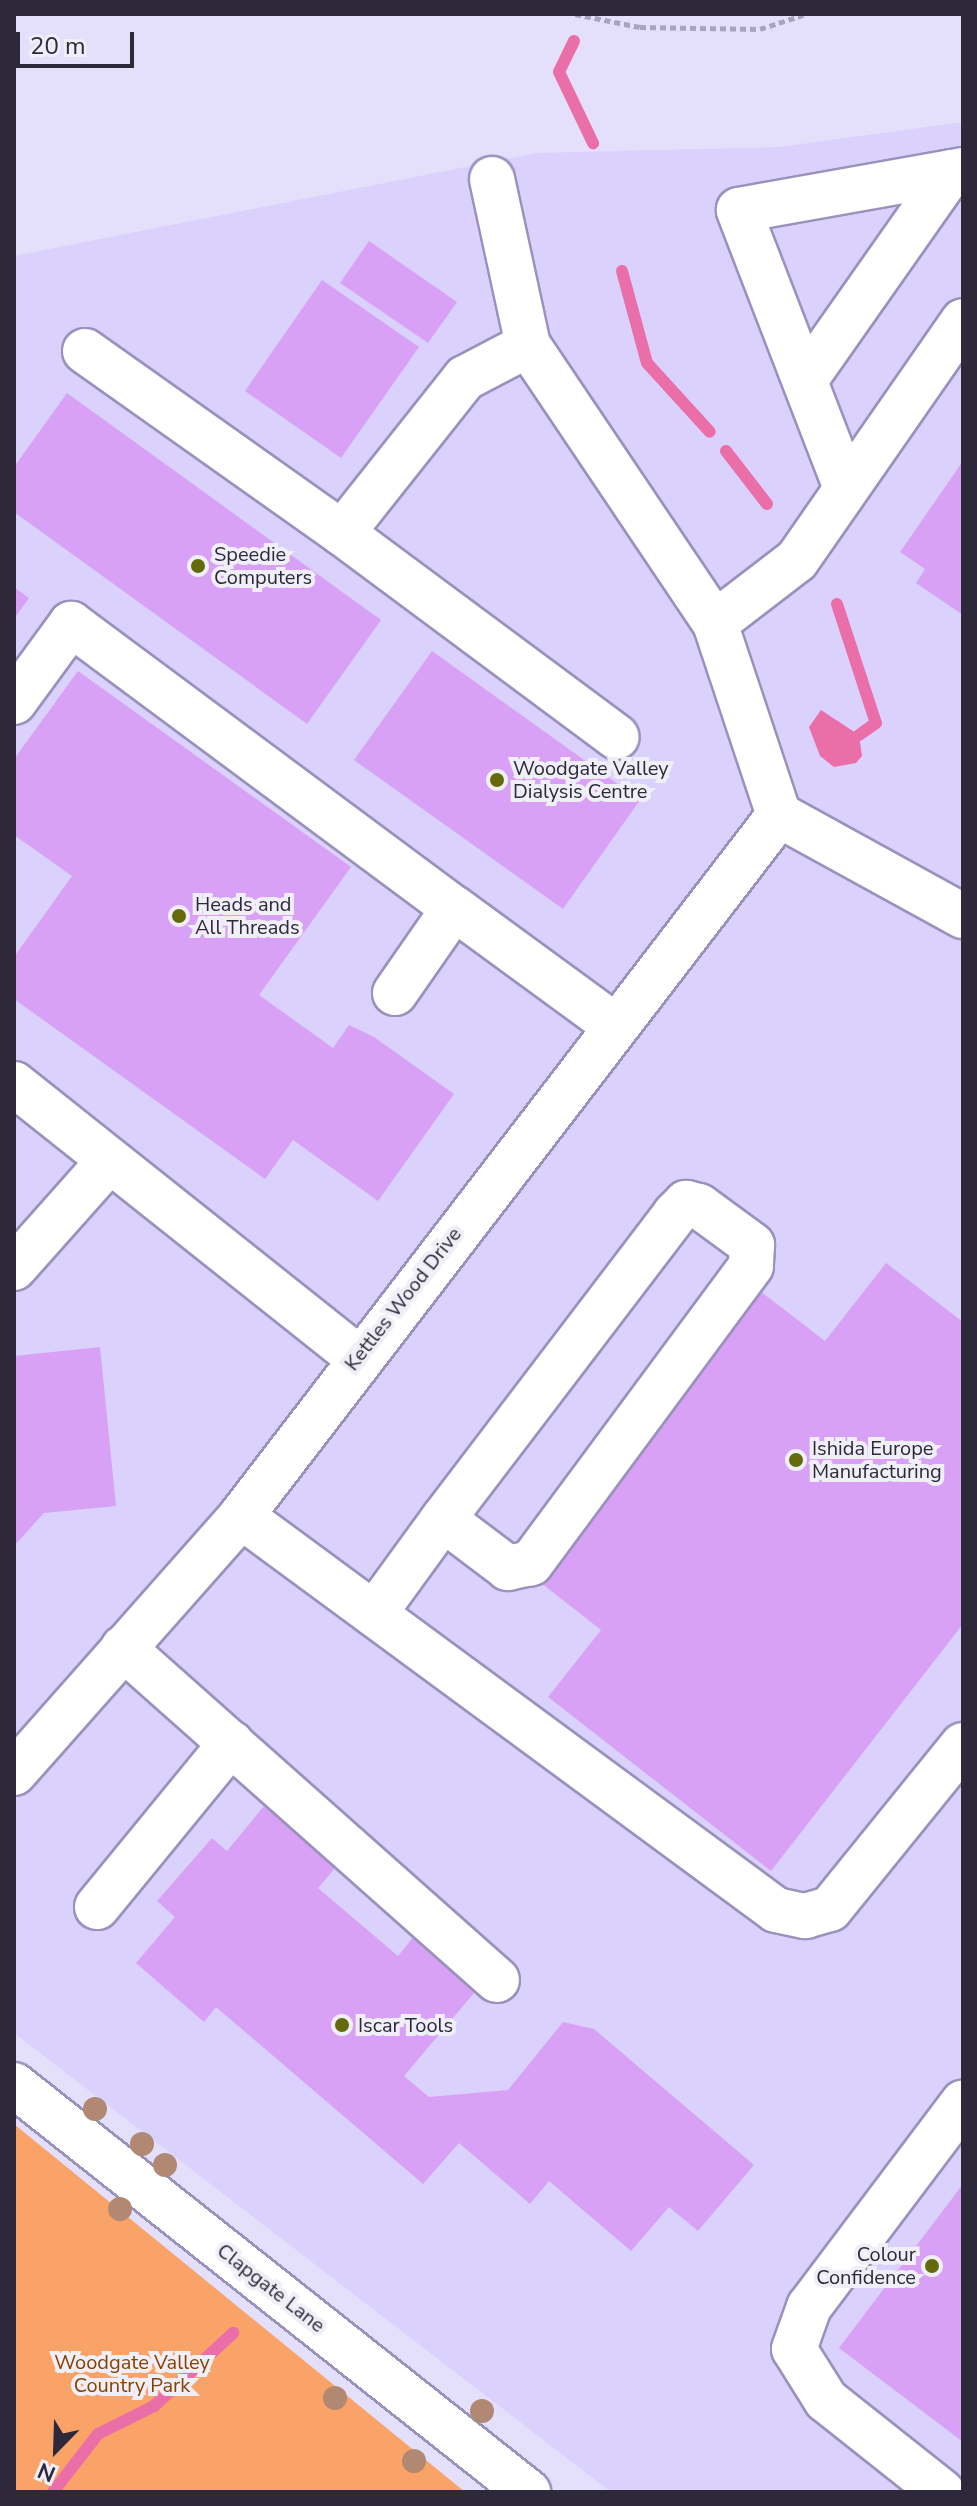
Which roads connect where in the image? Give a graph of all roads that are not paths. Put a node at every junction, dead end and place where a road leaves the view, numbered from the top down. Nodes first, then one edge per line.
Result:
1 (957, 171) edge
2 (492, 179) dead end
3 (963, 321) edge
4 (528, 345) junction
5 (85, 351) dead end
6 (805, 380) junction
7 (846, 488) junction
8 (342, 533) junction
9 (715, 623) junction
10 (14, 702) edge
11 (617, 737) dead end
12 (779, 815) junction
13 (454, 908) junction
14 (963, 916) edge
15 (395, 993) dead end
16 (615, 1026) junction
17 (14, 1084) edge
18 (109, 1161) junction
19 (14, 1268) edge
20 (358, 1358) junction
21 (241, 1516) junction
22 (443, 1519) junction
23 (374, 1614) junction
24 (123, 1648) junction
25 (231, 1743) junction
26 (963, 1745) edge
27 (14, 1773) edge
28 (97, 1907) dead end
29 (497, 1980) dead end
30 (14, 2085) edge
31 (963, 2103) edge
32 (528, 2492) edge
33 (942, 2492) edge

1 - 6 street
1 - 6 street
2 - 4 street
3 - 7 street
4 - 8 street
4 - 9 street
5 - 8 street
6 - 7 street
7 - 9 street
8 - 11 street
9 - 12 street
10 - 13 street
12 - 14 street
12 - 16 street, Kettles Wood Drive
13 - 15 street
13 - 16 street
16 - 20 street, Kettles Wood Drive
17 - 18 street
18 - 19 street
18 - 20 street
20 - 21 street, Kettles Wood Drive
21 - 23 street
21 - 24 street, Kettles Wood Drive
22 - 22 street
22 - 23 street
23 - 26 street
24 - 25 street
24 - 27 street, Kettles Wood Drive
25 - 28 street
25 - 29 street
30 - 32 street, Clapgate Lane
31 - 33 street

